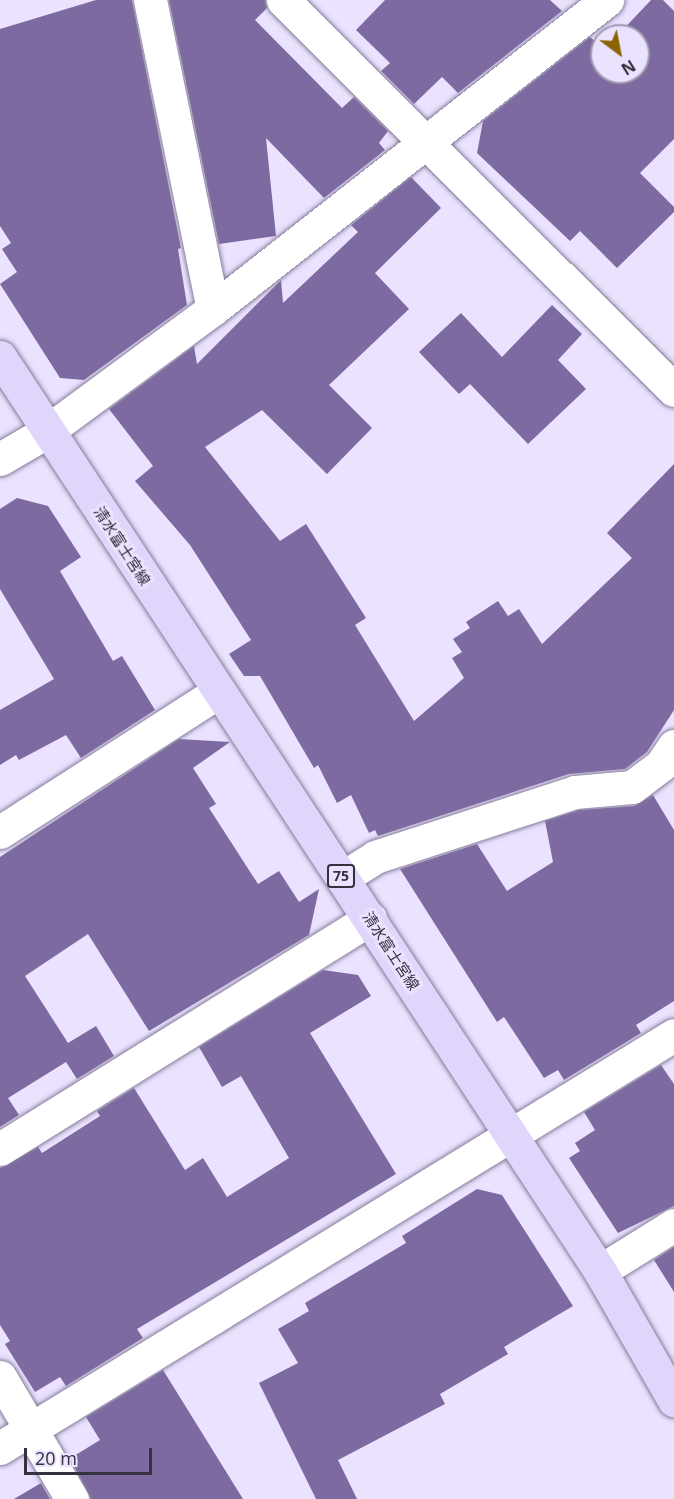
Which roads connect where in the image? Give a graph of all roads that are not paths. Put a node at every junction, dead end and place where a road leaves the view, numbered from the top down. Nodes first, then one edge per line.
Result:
1 (150, 0) edge
2 (283, 0) edge
3 (607, 0) edge
4 (428, 143) junction
5 (213, 309) junction
6 (0, 357) edge
7 (674, 390) edge
8 (46, 432) junction
9 (0, 459) edge
10 (218, 692) junction
11 (674, 746) edge
12 (0, 832) edge
13 (342, 878) junction
14 (370, 919) junction
15 (674, 1035) edge
16 (511, 1134) junction
17 (0, 1149) edge
18 (674, 1225) edge
19 (600, 1271) junction
20 (0, 1377) edge
21 (674, 1400) edge
22 (31, 1429) junction
23 (0, 1448) edge
24 (72, 1499) edge

1 - 5 street
2 - 4 street
3 - 4 street
4 - 5 street
4 - 7 street
5 - 8 street
6 - 8 main road, 清水富士宮線 / 75
8 - 9 street
8 - 10 main road, 清水富士宮線 / 75
10 - 12 street
10 - 13 main road, 清水富士宮線 / 75
11 - 13 street
13 - 14 main road, 清水富士宮線 / 75
14 - 16 main road, 清水富士宮線 / 75
14 - 17 street
15 - 16 street
16 - 19 main road, 清水富士宮線 / 75
16 - 22 street
18 - 19 street
19 - 21 main road, 清水富士宮線 / 75
20 - 22 street
22 - 23 street
22 - 24 street

